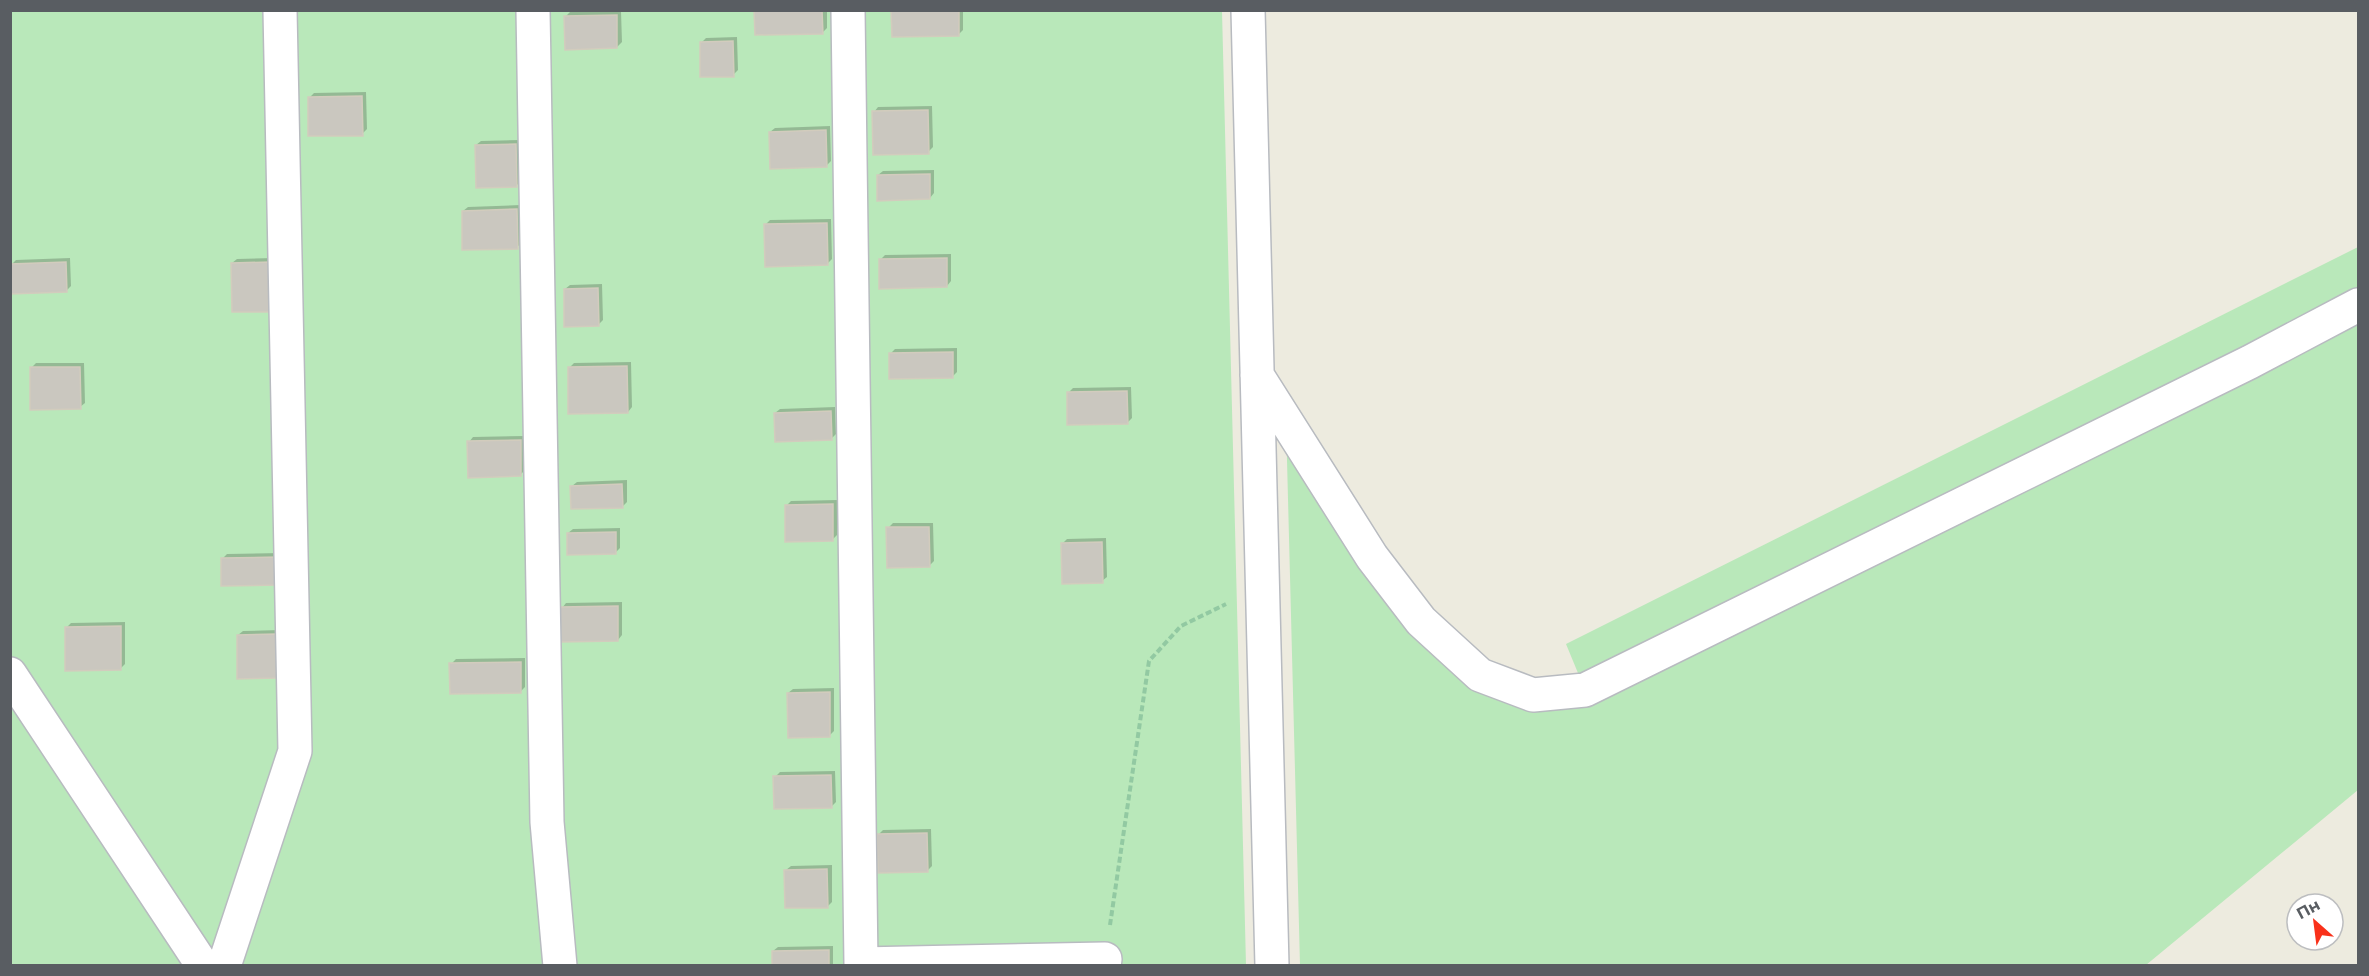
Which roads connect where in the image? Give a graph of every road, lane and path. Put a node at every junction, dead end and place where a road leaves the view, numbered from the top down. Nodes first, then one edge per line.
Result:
1 (280, 10) edge
2 (533, 10) edge
3 (848, 10) edge
4 (1248, 10) edge
5 (2358, 305) edge
6 (1257, 375) junction
7 (1262, 587) junction
8 (10, 674) edge
9 (1105, 962) edge
10 (203, 966) edge
11 (224, 966) edge
12 (560, 966) edge
13 (1272, 966) edge

1 - 11 street
2 - 12 street
3 - 9 street
4 - 6 street
5 - 6 street
6 - 7 street
7 - 9 path
7 - 13 street
8 - 10 street

